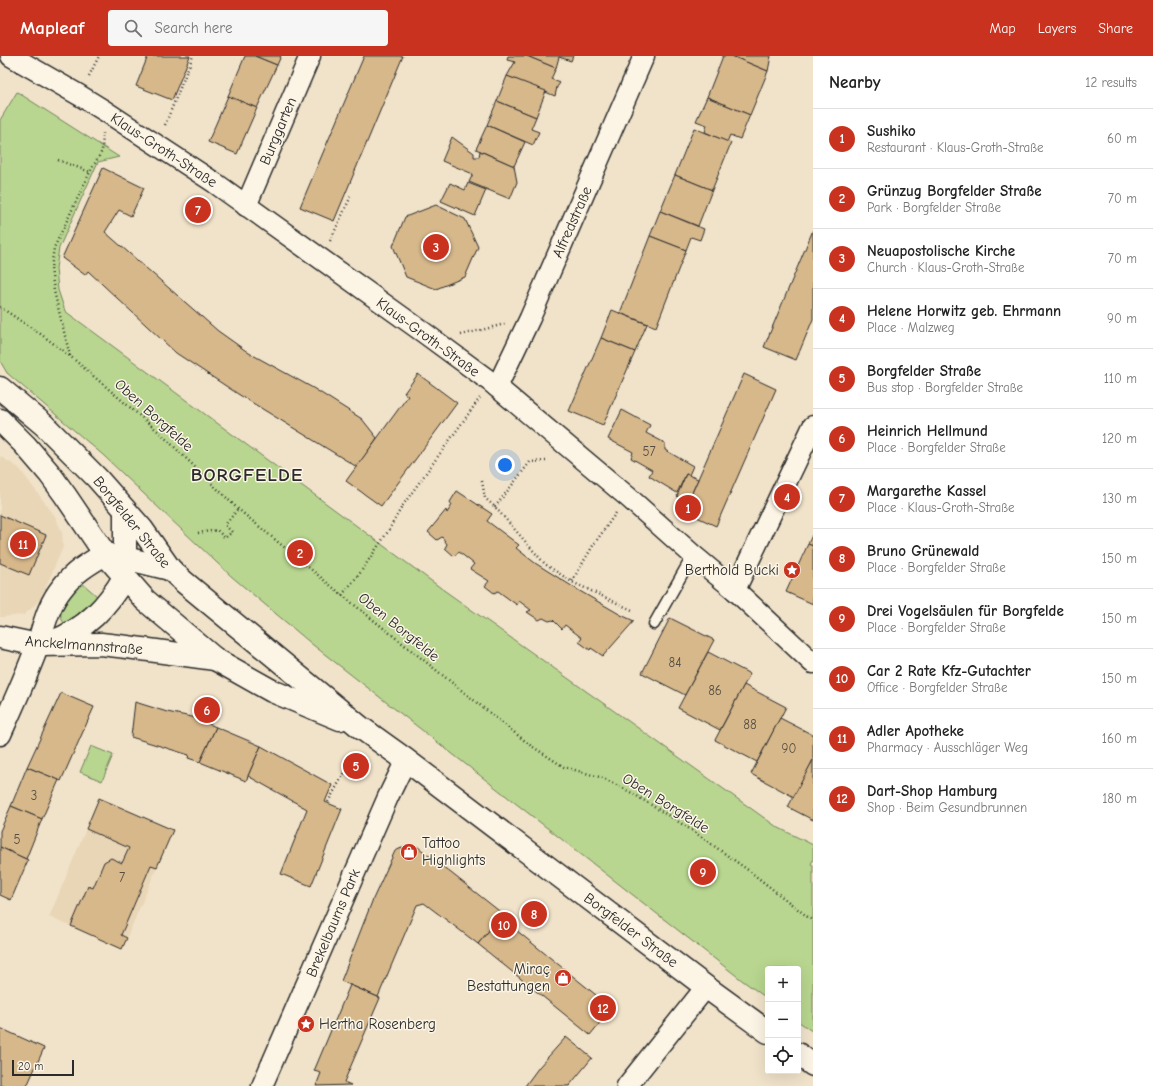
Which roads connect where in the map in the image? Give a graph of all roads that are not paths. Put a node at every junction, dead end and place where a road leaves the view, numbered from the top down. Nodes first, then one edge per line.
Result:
1 (10, 56) edge
2 (310, 56) edge
3 (644, 56) edge
4 (246, 206) junction
5 (494, 385) junction
6 (0, 388) edge
7 (0, 420) edge
8 (813, 426) edge
9 (125, 510) junction
10 (693, 555) junction
11 (118, 563) junction
12 (170, 569) junction
13 (735, 590) junction
14 (654, 624) dead end
15 (0, 637) edge
16 (38, 645) junction
17 (215, 660) junction
18 (813, 662) edge
19 (360, 727) junction
20 (0, 734) edge
21 (406, 760) junction
22 (706, 987) junction
23 (765, 1030) edge
24 (801, 1056) edge
25 (813, 1065) edge
26 (262, 1086) edge
27 (627, 1086) edge

1 - 4 street, Klaus-Groth-Straße
2 - 4 street, Burggarten
3 - 5 street, Alfredstraße
4 - 5 street, Klaus-Groth-Straße
5 - 10 street, Klaus-Groth-Straße
6 - 9 main road, Borgfelder Straße
7 - 11 main road, Borgfelder Straße
8 - 13 street
9 - 11 main road
9 - 12 main road, Borgfelder Straße
10 - 13 street, Klaus-Groth-Straße
10 - 14 lane
11 - 12 main road
11 - 16 main road
11 - 16 main road
11 - 17 main road, Borgfelder Straße
12 - 19 main road, Borgfelder Straße
13 - 18 street, Klaus-Groth-Straße
15 - 16 main road, Anckelmannstraße
16 - 17 main road, Anckelmannstraße
16 - 20 main road
17 - 19 main road, Borgfelder Straße
19 - 21 main road, Borgfelder Straße
21 - 22 main road, Borgfelder Straße
21 - 26 street, Brekelbaums Park
22 - 23 main road, Borgfelder Straße
22 - 27 street
24 - 25 main road

